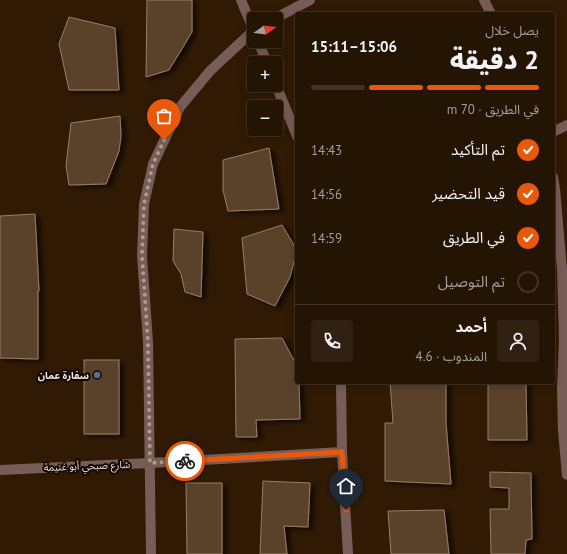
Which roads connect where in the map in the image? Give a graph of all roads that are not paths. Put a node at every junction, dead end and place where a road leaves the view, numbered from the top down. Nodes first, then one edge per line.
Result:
1 (241, 0) edge
2 (310, 0) edge
3 (484, 0) edge
4 (490, 12) edge
5 (247, 14) edge
6 (283, 14) edge
7 (247, 37) edge
8 (279, 92) edge
9 (567, 125) edge
10 (295, 131) edge
11 (555, 131) edge
12 (555, 189) edge
13 (565, 337) edge
14 (341, 384) edge
15 (342, 452) junction
16 (150, 463) junction
17 (0, 470) edge
18 (567, 475) edge
19 (151, 554) edge
20 (348, 554) edge

1 - 5 street
2 - 6 street
3 - 4 street
7 - 16 street
8 - 10 street
9 - 11 street
12 - 13 street
13 - 18 street
14 - 15 street
15 - 16 street, شارع صبحي أبو غنيمة
15 - 20 street
16 - 17 street, شارع صبحي أبو غنيمة
16 - 19 street

